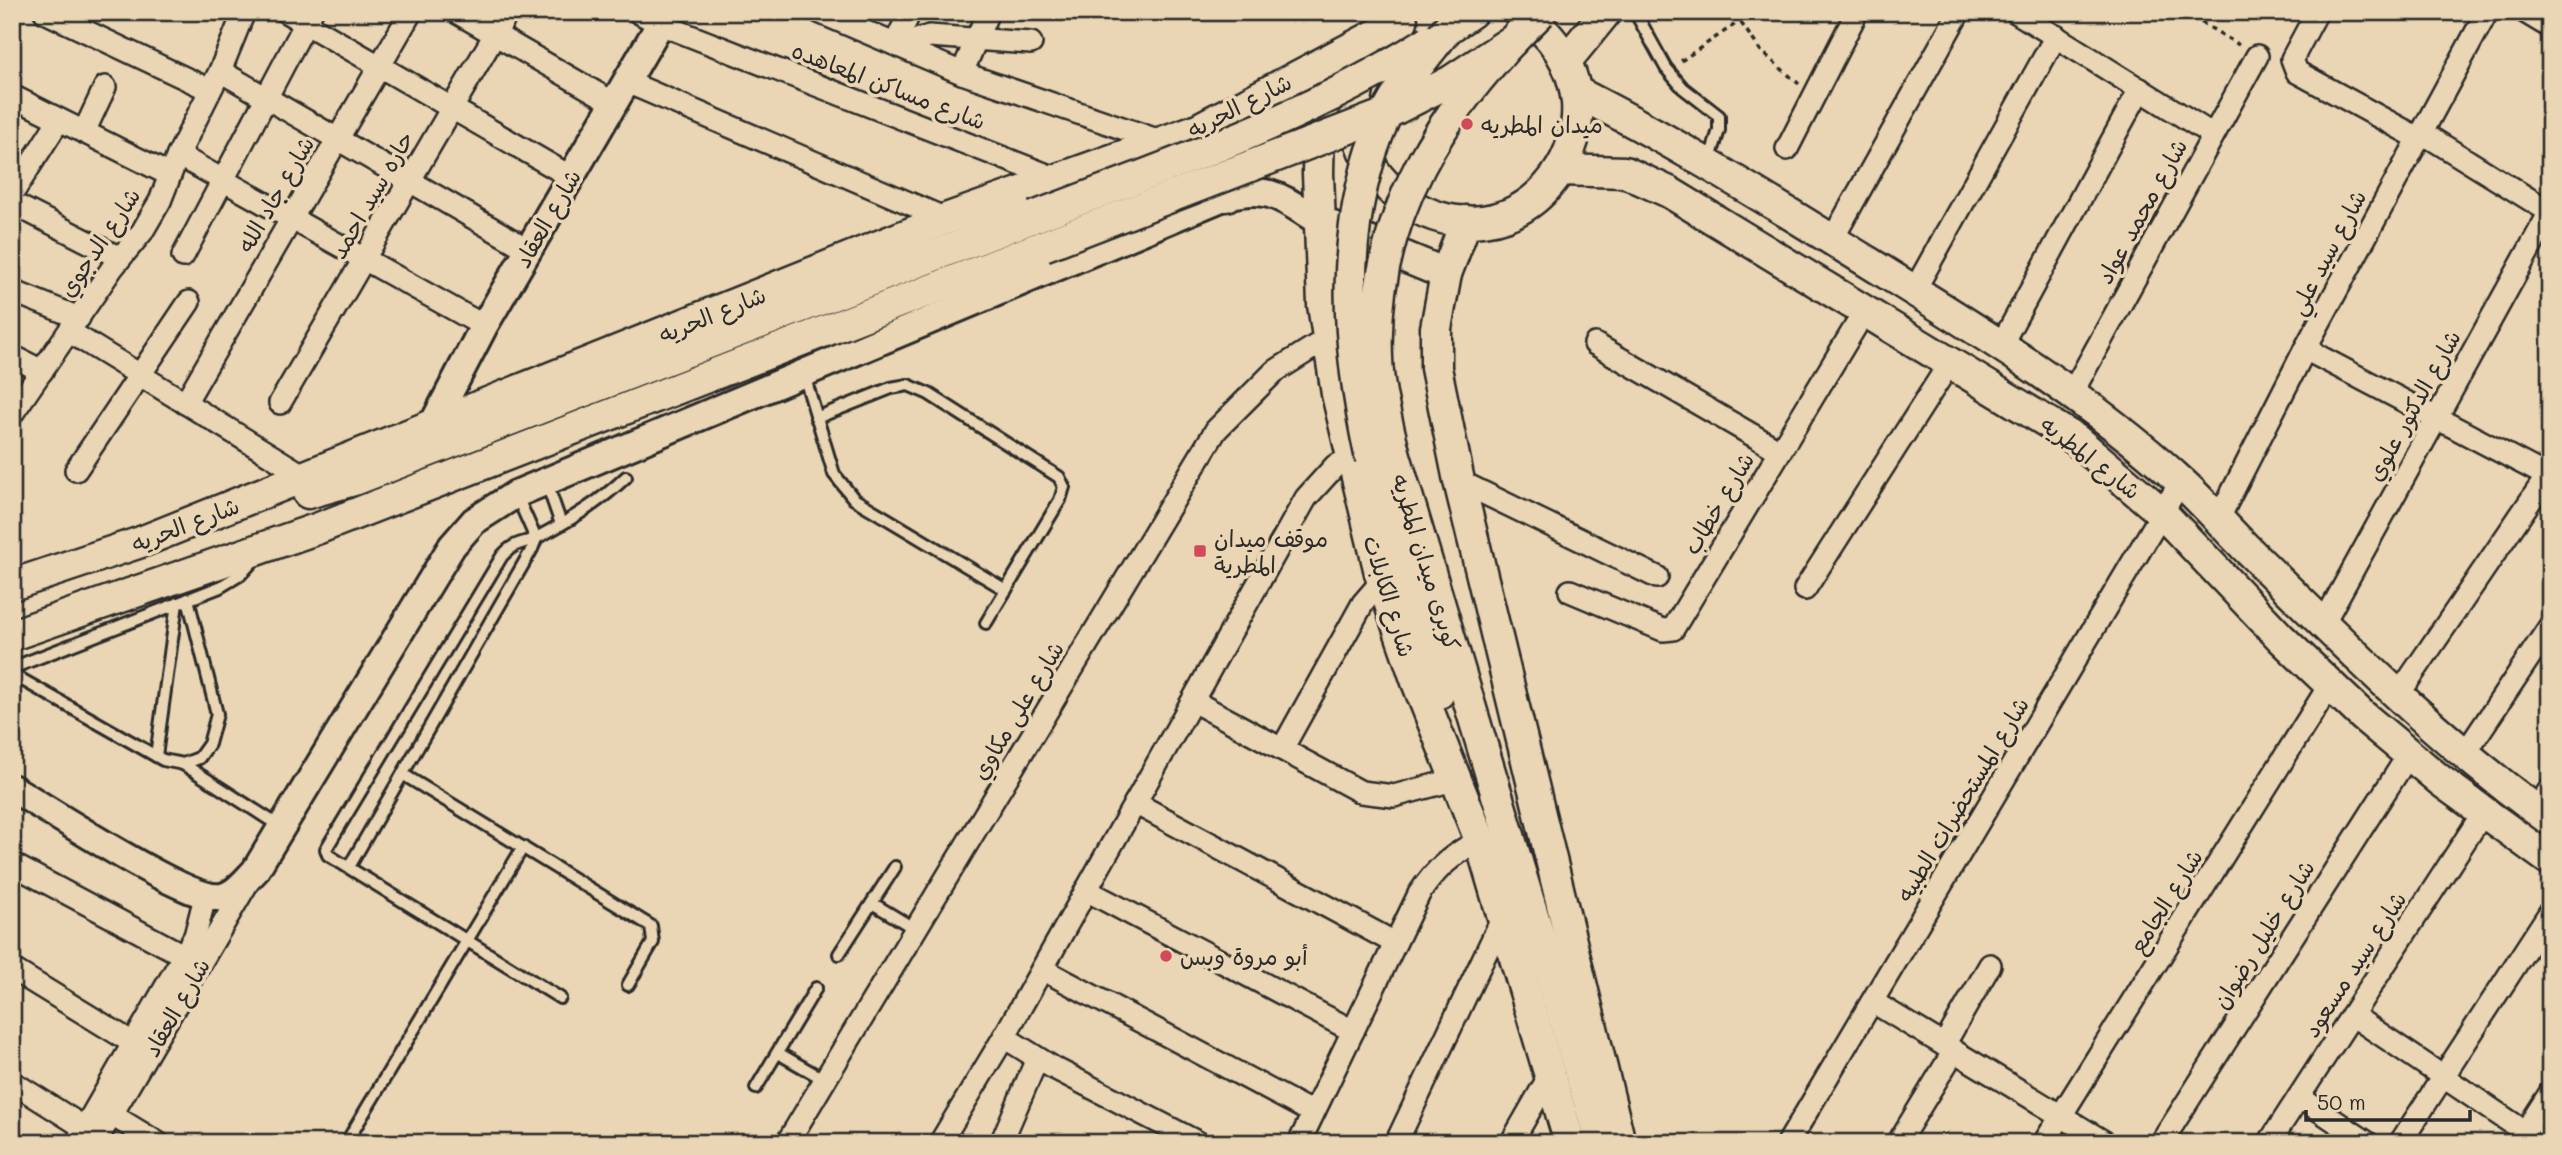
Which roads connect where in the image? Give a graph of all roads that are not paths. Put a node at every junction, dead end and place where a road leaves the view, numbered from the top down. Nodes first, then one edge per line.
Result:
1 (45, 12) edge
2 (286, 12) edge
3 (411, 12) edge
4 (456, 12) edge
5 (508, 12) edge
6 (819, 12) edge
7 (910, 12) edge
8 (988, 12) edge
9 (1472, 12) edge
10 (1518, 12) edge
11 (1541, 12) edge
12 (1606, 12) edge
13 (1635, 12) edge
14 (1857, 12) edge
15 (1959, 12) edge
16 (2016, 12) edge
17 (2317, 12) edge
18 (2487, 12) edge
19 (2525, 12) edge
20 (240, 14) edge
21 (655, 16) edge
22 (1409, 16) edge
23 (308, 18) edge
24 (2550, 27) edge
25 (1447, 29) junction
26 (495, 34) junction
27 (2056, 36) junction
28 (976, 39) junction
29 (1510, 42) junction
30 (1031, 43) dead end
31 (897, 45) junction
32 (1374, 51) junction
33 (2257, 56) road end
34 (1566, 61) junction
35 (379, 67) junction
36 (220, 71) junction
37 (962, 73) junction
38 (105, 87) dead end
39 (2140, 89) junction
40 (210, 90) junction
41 (621, 92) junction
42 (1576, 92) junction
43 (12, 96) edge
44 (266, 97) junction
45 (452, 108) junction
46 (59, 120) junction
47 (1196, 130) junction
48 (84, 132) junction
49 (2213, 135) junction
50 (2419, 135) junction
51 (337, 139) junction
52 (1160, 141) junction
53 (1787, 149) dead end
54 (1700, 160) junction
55 (174, 164) junction
56 (1560, 170) junction
57 (571, 177) junction
58 (223, 180) junction
59 (1060, 180) junction
60 (410, 181) junction
61 (1669, 192) junction
62 (12, 194) edge
63 (1226, 196) junction
64 (12, 203) edge
65 (2550, 212) edge
66 (291, 218) junction
67 (946, 219) junction
68 (1320, 222) junction
69 (1466, 222) junction
70 (1832, 240) junction
71 (528, 250) junction
72 (183, 256) dead end
73 (120, 258) junction
74 (364, 259) junction
75 (1446, 274) junction
76 (12, 290) edge
77 (1914, 291) junction
78 (189, 302) dead end
79 (1866, 309) junction
80 (75, 325) junction
81 (484, 326) junction
82 (1328, 338) junction
83 (1595, 344) dead end
84 (2001, 345) junction
85 (2305, 349) junction
86 (12, 356) edge
87 (1951, 361) junction
88 (42, 370) junction
89 (803, 373) junction
90 (140, 375) junction
91 (2072, 393) junction
92 (185, 403) junction
93 (280, 403) dead end
94 (12, 414) edge
95 (816, 418) junction
96 (2436, 418) junction
97 (432, 426) junction
98 (1780, 451) junction
99 (1372, 456) junction
100 (76, 470) dead end
101 (2549, 474) edge
102 (306, 477) junction
103 (626, 477) dead end
104 (546, 481) junction
105 (1459, 481) junction
106 (2181, 481) junction
107 (516, 494) junction
108 (2162, 513) junction
109 (2218, 518) junction
110 (561, 524) junction
111 (536, 539) junction
112 (141, 542) junction
113 (263, 548) junction
114 (1657, 577) dead end
115 (1382, 581) junction
116 (12, 585) edge
117 (1805, 589) dead end
118 (1006, 590) junction
119 (1570, 591) dead end
120 (183, 601) junction
121 (986, 623) dead end
122 (2323, 624) junction
123 (2549, 630) edge
124 (12, 635) edge
125 (12, 668) edge
126 (12, 674) edge
127 (2329, 686) junction
128 (2397, 696) junction
129 (1193, 701) junction
130 (1282, 749) junction
131 (2409, 754) junction
132 (2464, 755) junction
133 (156, 756) junction
134 (183, 764) junction
135 (1452, 766) junction
136 (404, 775) junction
137 (12, 788) edge
138 (1135, 803) junction
139 (2545, 806) edge
140 (2483, 813) junction
141 (281, 827) junction
142 (1480, 840) junction
143 (523, 847) junction
144 (2550, 860) edge
145 (12, 864) edge
146 (349, 867) junction
147 (895, 867) dead end
148 (255, 872) junction
149 (1086, 890) junction
150 (205, 897) junction
151 (872, 903) junction
152 (2550, 912) edge
153 (1503, 917) junction
154 (915, 929) junction
155 (467, 941) junction
156 (2542, 942) edge
157 (1395, 943) junction
158 (839, 954) dead end
159 (183, 955) junction
160 (1990, 965) dead end
161 (12, 969) edge
162 (1042, 969) junction
163 (628, 985) dead end
164 (816, 988) dead end
165 (560, 998) dead end
166 (1873, 1002) junction
167 (2352, 1015) junction
168 (1353, 1031) junction
169 (1004, 1037) junction
170 (133, 1043) junction
171 (1949, 1048) junction
172 (778, 1053) junction
173 (1037, 1059) junction
174 (1550, 1076) junction
175 (2443, 1076) junction
176 (825, 1080) junction
177 (12, 1082) edge
178 (757, 1088) dead end
179 (2550, 1093) edge
180 (2299, 1097) junction
181 (1313, 1112) junction
182 (112, 1115) junction
183 (2062, 1116) junction
184 (2522, 1137) edge
185 (797, 1139) edge
186 (90, 1140) edge
187 (158, 1143) edge
188 (346, 1143) edge
189 (940, 1143) edge
190 (1001, 1143) edge
191 (1199, 1143) edge
192 (1299, 1143) edge
193 (1396, 1143) edge
194 (1511, 1143) edge
195 (1570, 1143) edge
196 (1601, 1143) edge
197 (1620, 1143) edge
198 (1788, 1143) edge
199 (1898, 1143) edge
200 (2044, 1143) edge
201 (2106, 1143) edge
202 (2161, 1143) edge
203 (2269, 1143) edge
204 (2368, 1143) edge
205 (2400, 1143) edge

1 - 40 street
2 - 23 street
3 - 35 street, شارع جاد الله
4 - 26 street
5 - 26 street, حاره سيد احمد
6 - 31 street
7 - 31 street
8 - 28 street
9 - 25 main road, كوبرى ميدان المطريه
10 - 34 main road
11 - 29 main road, كوبرى ميدان المطريه, bridge
12 - 34 main road
13 - 54 lane
14 - 53 street
15 - 70 street
16 - 27 street
17 - 50 street
18 - 50 street, شارع سيد علي
19 - 24 street
20 - 36 street, شارع الدجوي
21 - 41 street, شارع العقاد
21 - 59 street, شارع مساكن المعاهده
22 - 32 main road
22 - 47 main road, شارع الحريه
23 - 35 street
23 - 44 street
25 - 99 main road, كوبرى ميدان المطريه, bridge
25 - 112 main road, bridge
26 - 41 street
26 - 45 street, حاره سيد احمد
27 - 39 street
27 - 77 street
28 - 30 street
28 - 31 street
28 - 37 street
29 - 99 main road, كوبرى ميدان المطريه, bridge
29 - 113 main road, شارع الحريه, bridge
31 - 37 street
32 - 68 main road, شارع الكابلات
32 - 69 main road
33 - 49 street, شارع محمد عواد
34 - 42 main road
35 - 45 street
35 - 51 street, شارع جاد الله
36 - 40 street, شارع الدجوي
36 - 44 street
37 - 52 street
38 - 48 street
39 - 49 street
39 - 84 street
40 - 55 street, شارع الدجوي
41 - 57 street, شارع العقاد
41 - 67 street
42 - 54 main road, شارع المطريه
42 - 56 main road
43 - 46 street
44 - 51 street
44 - 58 street
45 - 57 street
45 - 60 street, حاره سيد احمد
46 - 48 street
46 - 62 street
47 - 52 main road, شارع الحريه
47 - 63 main road
48 - 55 street
49 - 91 street, شارع محمد عواد
50 - 65 street
50 - 85 street, شارع سيد علي
51 - 60 street
51 - 66 street, شارع جاد الله
52 - 59 main road, شارع الحريه
54 - 61 main road
54 - 70 main road, شارع المطريه
55 - 58 street
55 - 73 street, شارع الدجوي
56 - 61 main road, شارع المطريه
56 - 69 main road
57 - 71 street, شارع العقاد
58 - 66 street
58 - 72 street
59 - 67 main road, شارع الحريه
60 - 71 street
60 - 74 street, حاره سيد احمد
61 - 79 main road, شارع المطريه
63 - 68 street
63 - 89 street
64 - 73 street
65 - 96 street, شارع الدكتور علوي
66 - 74 street
66 - 92 street, شارع جاد الله
67 - 97 main road, شارع الحريه
68 - 75 main road
68 - 82 main road, شارع الكابلات
69 - 75 main road
70 - 77 main road, شارع المطريه
71 - 81 street, شارع العقاد
73 - 80 street, شارع الدجوي
74 - 81 street
74 - 93 street, حاره سيد احمد
75 - 105 main road
76 - 80 street
77 - 84 main road, شارع المطريه
78 - 90 street
79 - 87 main road, شارع المطريه
79 - 98 street, شارع خطاب
80 - 88 street, شارع الدجوي
80 - 90 street
81 - 97 street, شارع العقاد
82 - 99 main road, شارع الكابلات
82 - 154 street, شارع على مكاوي
83 - 98 street
84 - 91 main road, شارع المطريه
85 - 96 street
85 - 109 street, شارع سيد علي
86 - 88 street
87 - 108 main road, شارع المطريه
87 - 117 street
88 - 94 street, شارع الدجوي
89 - 95 lane
89 - 104 street
90 - 92 street
90 - 100 street
91 - 106 main road, شارع المطريه
92 - 102 street
95 - 118 lane
95 - 118 lane
96 - 101 street
96 - 122 street, شارع الدكتور علوي
97 - 102 main road, شارع الحريه
98 - 119 street, شارع خطاب
99 - 115 main road, شارع الكابلات
99 - 129 street
99 - 135 main road, كوبرى ميدان المطريه
99 - 196 main road, كوبرى ميدان المطريه
101 - 128 street
102 - 112 main road, شارع الحريه
103 - 110 lane
104 - 107 street
104 - 110 lane
105 - 114 street
105 - 197 main road
106 - 108 street, شارع المستحضرات الطبيه
106 - 109 main road, شارع المطريه
107 - 111 lane
107 - 141 street
108 - 127 main road, شارع المطريه
108 - 166 street, شارع المستحضرات الطبيه
109 - 122 main road, شارع المطريه
110 - 111 lane
111 - 136 lane
111 - 146 lane
112 - 116 main road, شارع الحريه
113 - 120 lane
113 - 124 main road, شارع الحريه
115 - 130 street
115 - 135 main road, شارع الكابلات
118 - 121 lane
120 - 125 lane
120 - 133 lane
120 - 134 lane
122 - 128 main road, شارع المطريه
123 - 132 street
126 - 133 lane
127 - 131 main road, شارع المطريه
127 - 183 street, شارع الجامع
128 - 132 main road, شارع المطريه
129 - 130 street
129 - 138 street
130 - 135 street
131 - 140 main road, شارع المطريه
131 - 202 street, شارع خليل رضوان
132 - 139 main road, شارع المطريه
133 - 134 lane
134 - 141 lane
135 - 142 main road, شارع الكابلات
136 - 143 lane
136 - 146 lane
137 - 150 street
138 - 149 street
138 - 157 street
140 - 144 main road, شارع المطريه
140 - 167 street, شارع سيد مسعود
141 - 148 street
142 - 153 main road, شارع الكابلات
142 - 157 street
143 - 155 lane
143 - 163 lane
145 - 159 street
146 - 155 lane
147 - 151 lane
148 - 150 street
148 - 182 street, شارع العقاد
149 - 162 street
149 - 168 street
150 - 159 street, شارع العقاد
151 - 154 lane
151 - 158 lane
152 - 156 street
153 - 174 main road, شارع الكابلات
153 - 193 street
154 - 176 street, شارع على مكاوي
155 - 165 lane
155 - 188 lane
156 - 175 street
157 - 168 street
159 - 170 street, شارع العقاد
160 - 171 street
161 - 170 street
162 - 169 street
162 - 181 street
164 - 172 lane
166 - 171 street
166 - 198 street, شارع المستحضرات الطبيه
167 - 175 street
167 - 180 street, شارع سيد مسعود
168 - 181 street
169 - 173 street
169 - 189 street
170 - 186 street, شارع العقاد
171 - 183 street
171 - 199 street
172 - 176 lane
172 - 178 lane
173 - 190 street
173 - 191 street
174 - 194 street
174 - 195 main road, شارع الكابلات
175 - 184 street
175 - 205 street
176 - 185 street, شارع على مكاوي
177 - 186 street
179 - 184 street
180 - 203 street, شارع سيد مسعود
180 - 204 street
181 - 192 street
182 - 186 street, شارع العقاد
182 - 187 street
183 - 200 street, شارع الجامع
183 - 201 street

